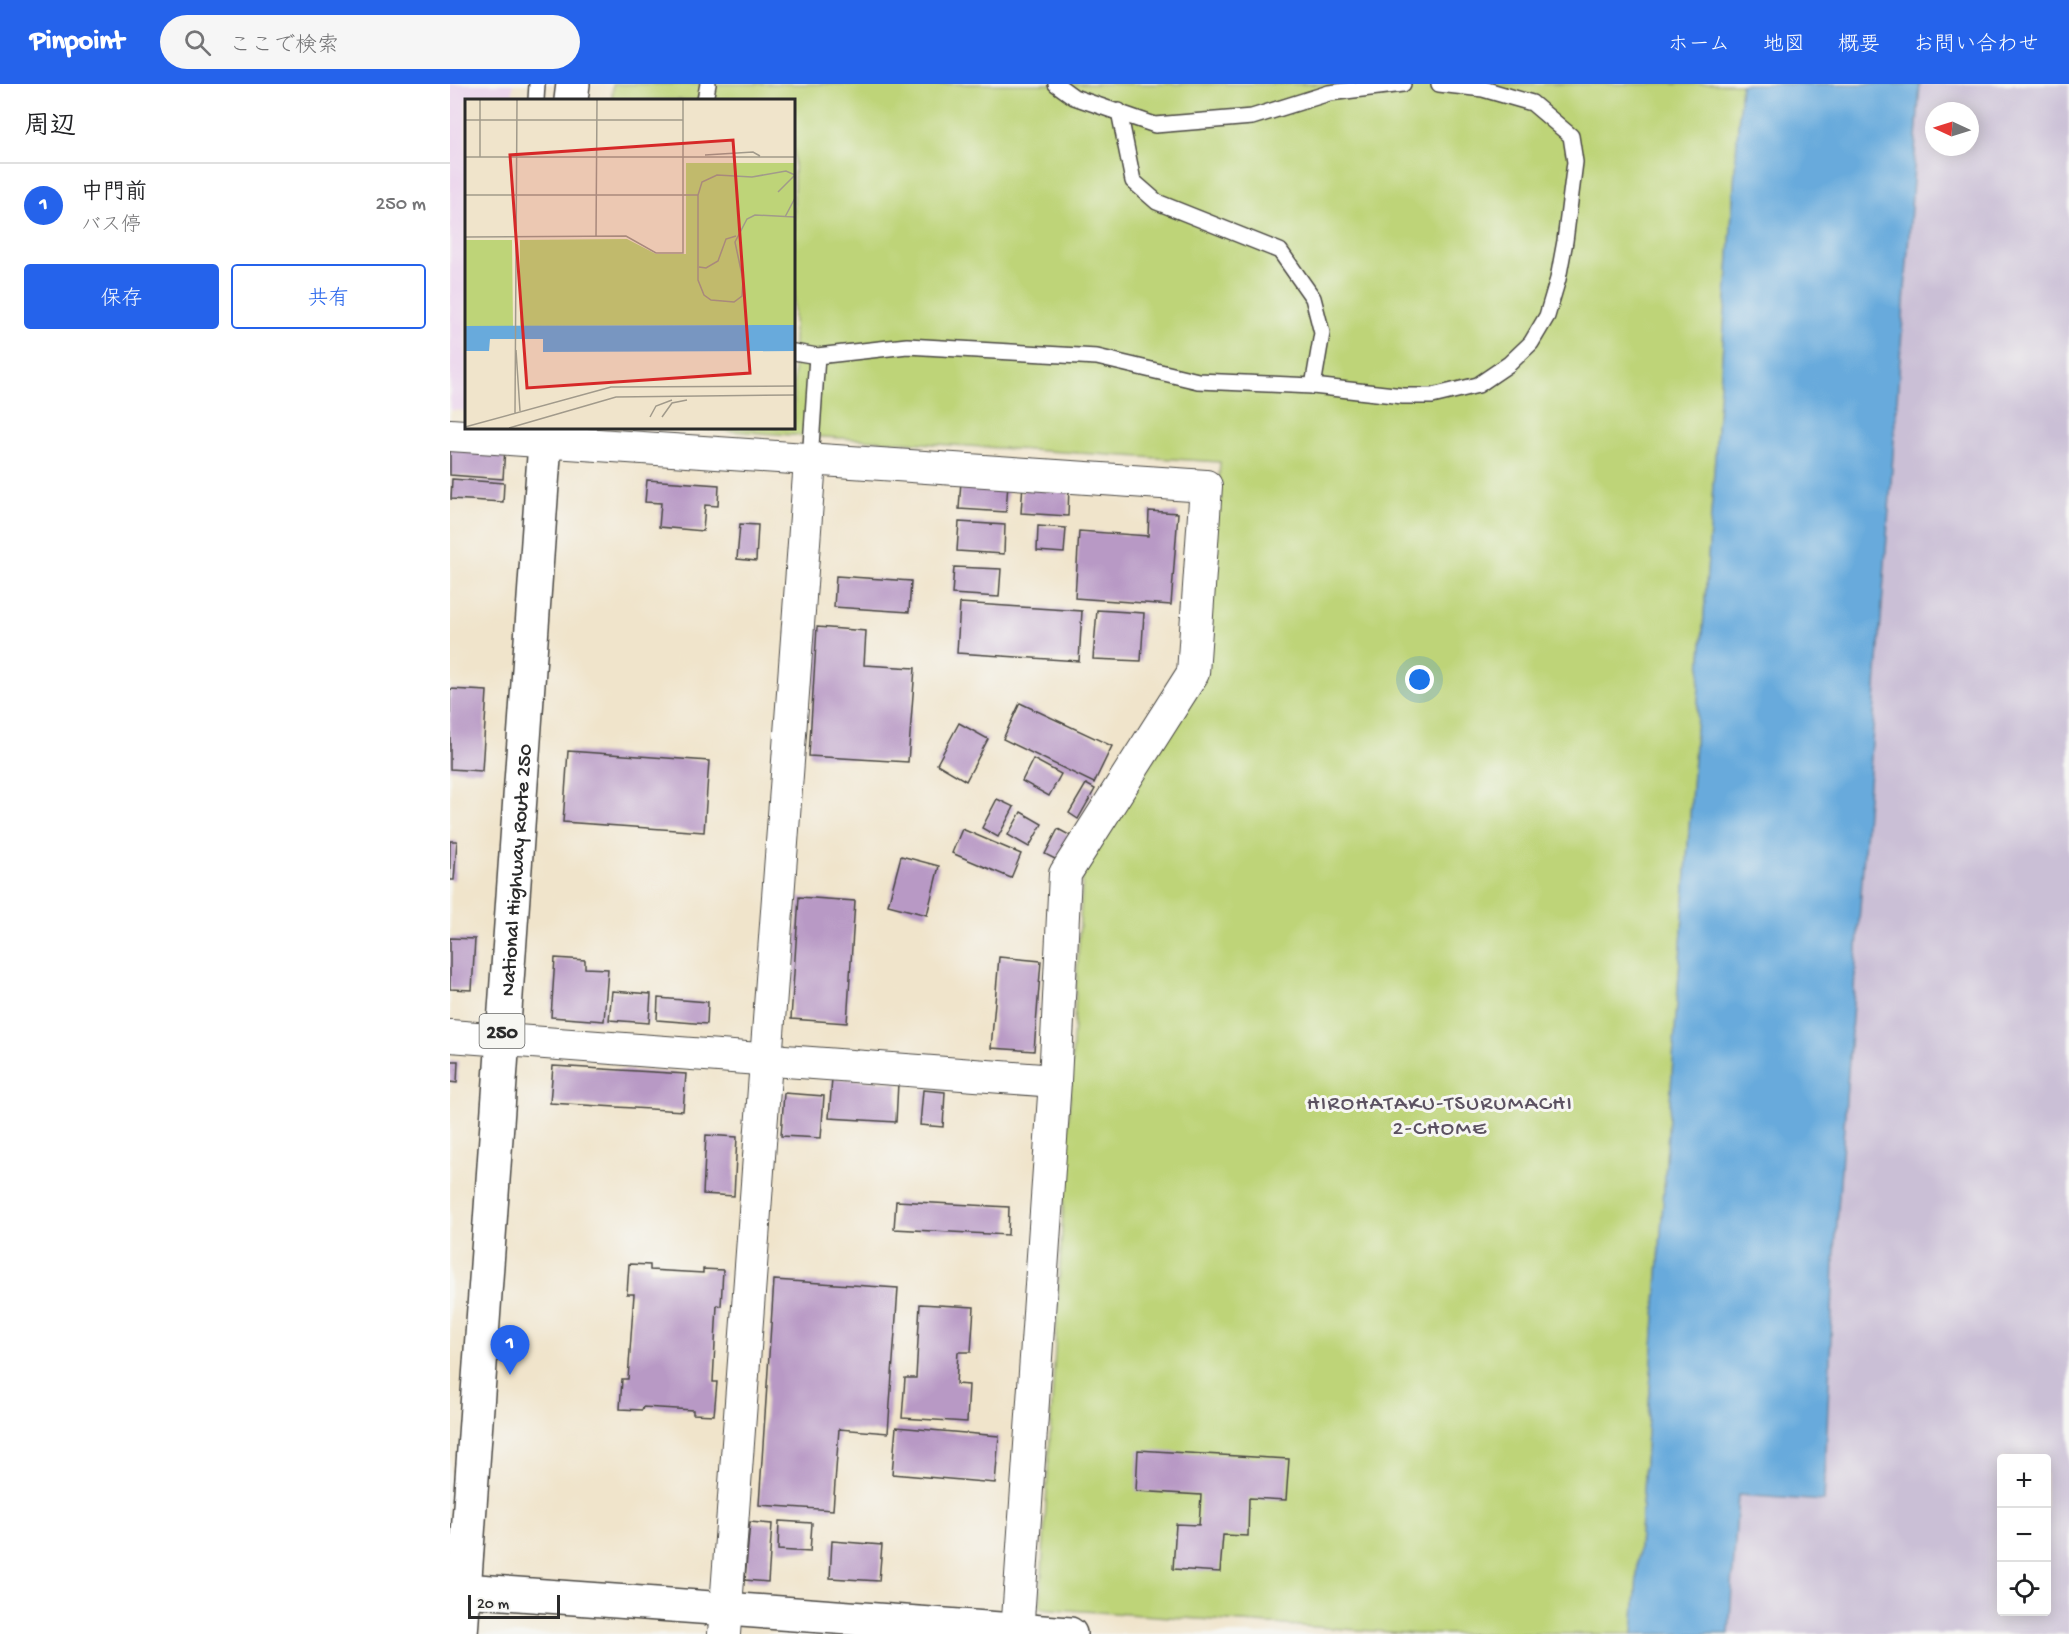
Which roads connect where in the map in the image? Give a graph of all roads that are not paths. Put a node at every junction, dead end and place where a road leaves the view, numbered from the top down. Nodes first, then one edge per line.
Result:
1 (537, 84) edge
2 (573, 84) edge
3 (708, 84) edge
4 (1056, 84) edge
5 (1403, 84) edge
6 (1439, 84) edge
7 (536, 99) edge
8 (572, 99) edge
9 (705, 99) edge
10 (1119, 111) junction
11 (795, 352) edge
12 (817, 356) junction
13 (1313, 386) junction
14 (546, 434) edge
15 (450, 435) edge
16 (810, 461) junction
17 (450, 1036) edge
18 (501, 1040) junction
19 (766, 1060) junction
20 (1054, 1081) junction
21 (457, 1590) edge
22 (725, 1622) edge
23 (1018, 1632) edge
24 (461, 1634) edge
25 (1070, 1634) edge

1 - 7 lane
2 - 8 main road
3 - 9 lane
4 - 10 lane
5 - 10 lane
6 - 13 lane
10 - 13 lane
11 - 12 lane
12 - 13 lane
12 - 16 lane
14 - 15 street
14 - 16 street
14 - 18 main road, National Highway Route 250 / 250
16 - 19 street
16 - 20 street
17 - 18 street
18 - 19 street
18 - 21 main road, National Highway Route 250 / 250
19 - 20 street
19 - 22 street
20 - 23 street
21 - 22 main road
21 - 24 main road, National Highway Route 250 / 250
22 - 23 main road
23 - 25 main road

